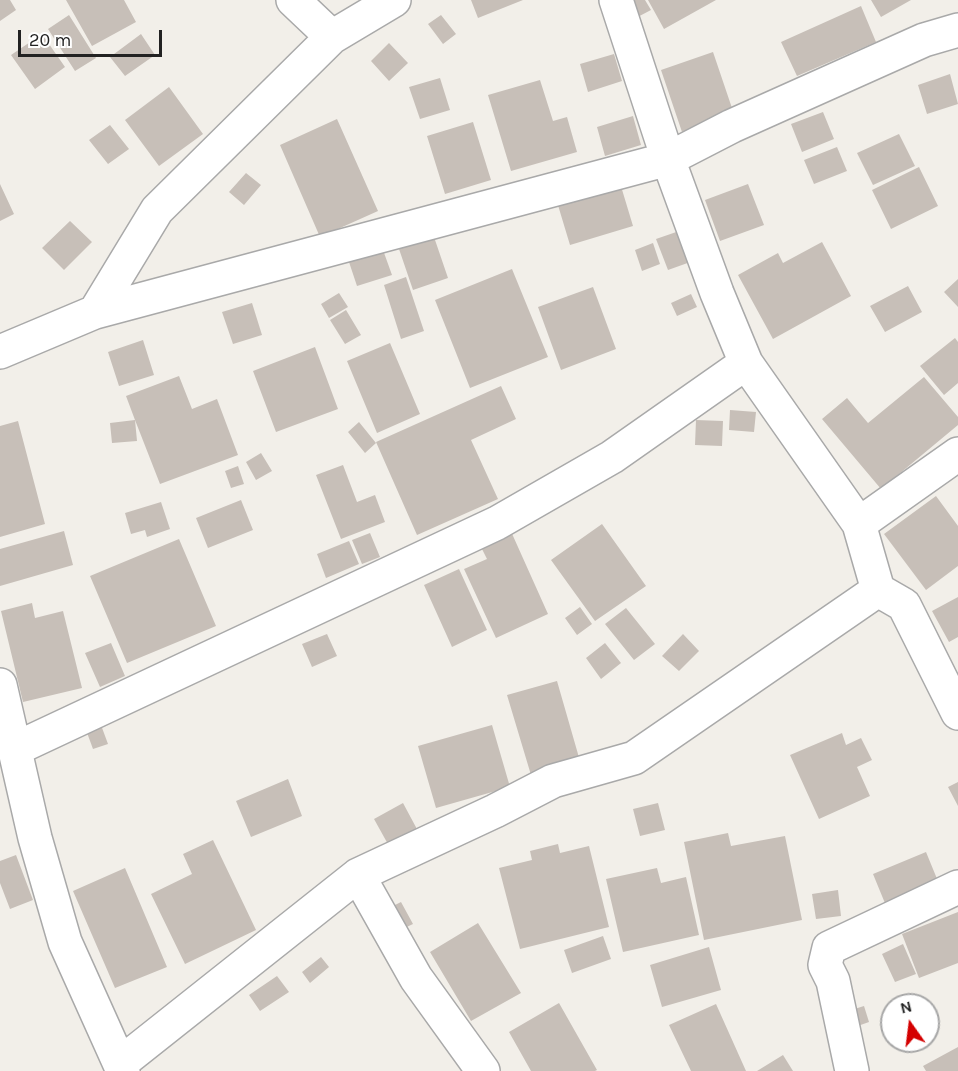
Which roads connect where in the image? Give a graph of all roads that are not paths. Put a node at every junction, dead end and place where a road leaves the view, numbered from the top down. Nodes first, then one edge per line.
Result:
1 (293, 0) edge
2 (394, 0) edge
3 (616, 0) edge
4 (958, 30) edge
5 (333, 37) junction
6 (668, 159) junction
7 (95, 312) junction
8 (0, 352) edge
9 (746, 363) junction
10 (958, 454) edge
11 (859, 524) junction
12 (878, 590) junction
13 (0, 685) edge
14 (958, 713) edge
15 (15, 749) junction
16 (358, 875) junction
17 (958, 887) edge
18 (122, 1067) edge
19 (483, 1071) edge
20 (852, 1071) edge

1 - 5 street
2 - 5 street
3 - 6 street
4 - 6 street
5 - 7 street
6 - 7 street
6 - 9 street
7 - 8 street
9 - 11 street
9 - 15 street
10 - 11 street
11 - 12 street
12 - 14 street
12 - 16 street
13 - 15 street
15 - 18 street
16 - 18 street
16 - 19 street
17 - 20 street

